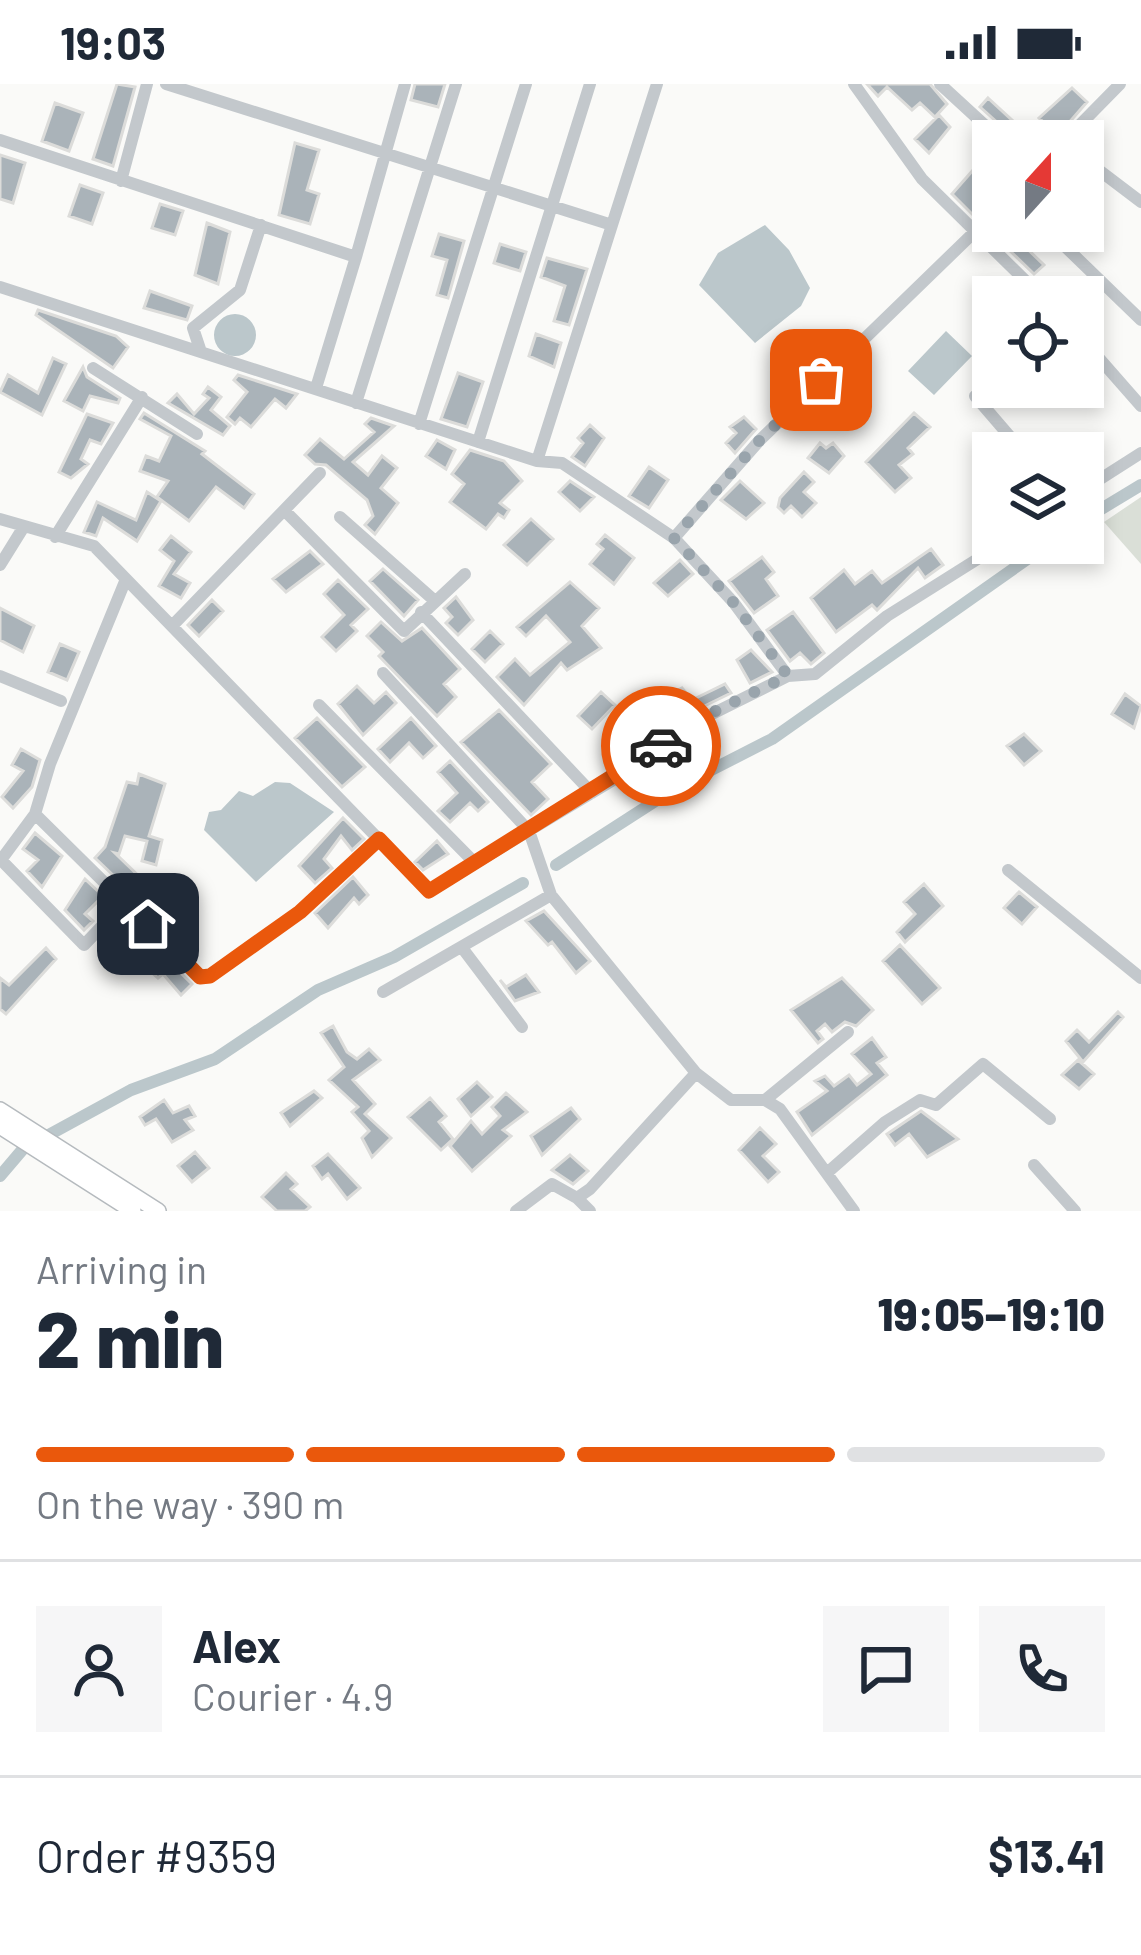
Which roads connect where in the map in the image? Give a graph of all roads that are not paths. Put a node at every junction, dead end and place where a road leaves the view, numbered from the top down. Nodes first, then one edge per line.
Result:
1 (147, 84) edge
2 (405, 84) edge
3 (456, 84) edge
4 (526, 84) edge
5 (590, 84) edge
6 (657, 84) edge
7 (854, 84) edge
8 (940, 84) edge
9 (1120, 84) edge
10 (171, 85) edge
11 (979, 120) edge
12 (1085, 120) edge
13 (0, 140) edge
14 (386, 152) junction
15 (430, 167) junction
16 (1104, 174) edge
17 (121, 181) junction
18 (493, 190) junction
19 (1141, 202) edge
20 (553, 207) junction
21 (972, 224) edge
22 (261, 225) junction
23 (612, 225) junction
24 (972, 234) edge
25 (999, 252) edge
26 (1071, 252) edge
27 (356, 257) junction
28 (1022, 276) edge
29 (0, 287) edge
30 (1141, 320) edge
31 (200, 349) junction
32 (1104, 364) edge
33 (93, 368) dead end
34 (316, 388) junction
35 (142, 397) junction
36 (356, 403) junction
37 (1141, 406) edge
38 (985, 408) edge
39 (419, 424) junction
40 (1006, 432) edge
41 (197, 434) dead end
42 (478, 442) junction
43 (1141, 453) edge
44 (537, 461) junction
45 (320, 473) dead end
46 (1104, 477) edge
47 (285, 511) junction
48 (340, 517) dead end
49 (0, 519) edge
50 (23, 528) junction
51 (55, 537) junction
52 (674, 538) junction
53 (972, 562) edge
54 (0, 565) edge
55 (465, 574) dead end
56 (126, 579) junction
57 (435, 601) junction
58 (421, 612) junction
59 (172, 626) junction
60 (383, 673) dead end
61 (0, 676) edge
62 (788, 676) junction
63 (61, 701) dead end
64 (319, 705) dead end
65 (592, 793) junction
66 (35, 814) junction
67 (529, 831) junction
68 (379, 839) junction
69 (472, 861) junction
70 (1009, 870) dead end
71 (551, 895) junction
72 (125, 901) junction
73 (464, 949) junction
74 (1141, 978) edge
75 (383, 992) dead end
76 (522, 1028) dead end
77 (848, 1032) dead end
78 (696, 1073) junction
79 (765, 1100) junction
80 (0, 1110) edge
81 (1050, 1119) dead end
82 (0, 1126) edge
83 (22, 1132) junction
84 (51, 1151) junction
85 (1034, 1165) dead end
86 (828, 1172) junction
87 (577, 1198) junction
88 (134, 1211) edge
89 (158, 1211) edge
90 (516, 1211) edge
91 (590, 1211) edge
92 (854, 1211) edge
93 (1075, 1211) edge

1 - 17 street
2 - 14 street
3 - 15 street
4 - 18 street
5 - 20 street
6 - 23 street
7 - 21 street
8 - 11 street
9 - 12 street
10 - 14 street
13 - 17 street
14 - 15 street
14 - 27 street
15 - 18 street
15 - 36 street
16 - 19 street
17 - 22 street
18 - 20 street
18 - 39 street
20 - 23 street
20 - 42 street
22 - 27 street
22 - 31 street
23 - 44 street
24 - 52 street
25 - 28 street
26 - 30 street
27 - 34 street
29 - 31 street
31 - 34 street
32 - 37 street
33 - 35 street
34 - 36 street
35 - 41 street
35 - 51 street
36 - 39 street
38 - 40 street
39 - 42 street
42 - 44 street
43 - 46 street
44 - 52 street
45 - 47 street
47 - 58 street
47 - 59 street
48 - 57 street
49 - 50 street
50 - 51 street
50 - 54 street
51 - 56 street
52 - 62 street
53 - 62 street
55 - 57 street
56 - 59 street
56 - 66 street
57 - 58 street
58 - 65 street
59 - 68 street
60 - 67 street
61 - 63 street
62 - 65 street
64 - 69 street
65 - 67 street
66 - 72 street
66 - 72 street
67 - 69 street
67 - 71 street
68 - 69 street
68 - 72 street
70 - 74 street
71 - 73 street
71 - 78 street
73 - 75 street
73 - 76 street
77 - 79 street
78 - 79 street
78 - 87 street
79 - 86 street
80 - 83 main road
81 - 86 street
82 - 83 main road
83 - 84 main road
84 - 88 main road
84 - 89 main road
85 - 93 street
86 - 92 street
87 - 90 street
87 - 91 street

